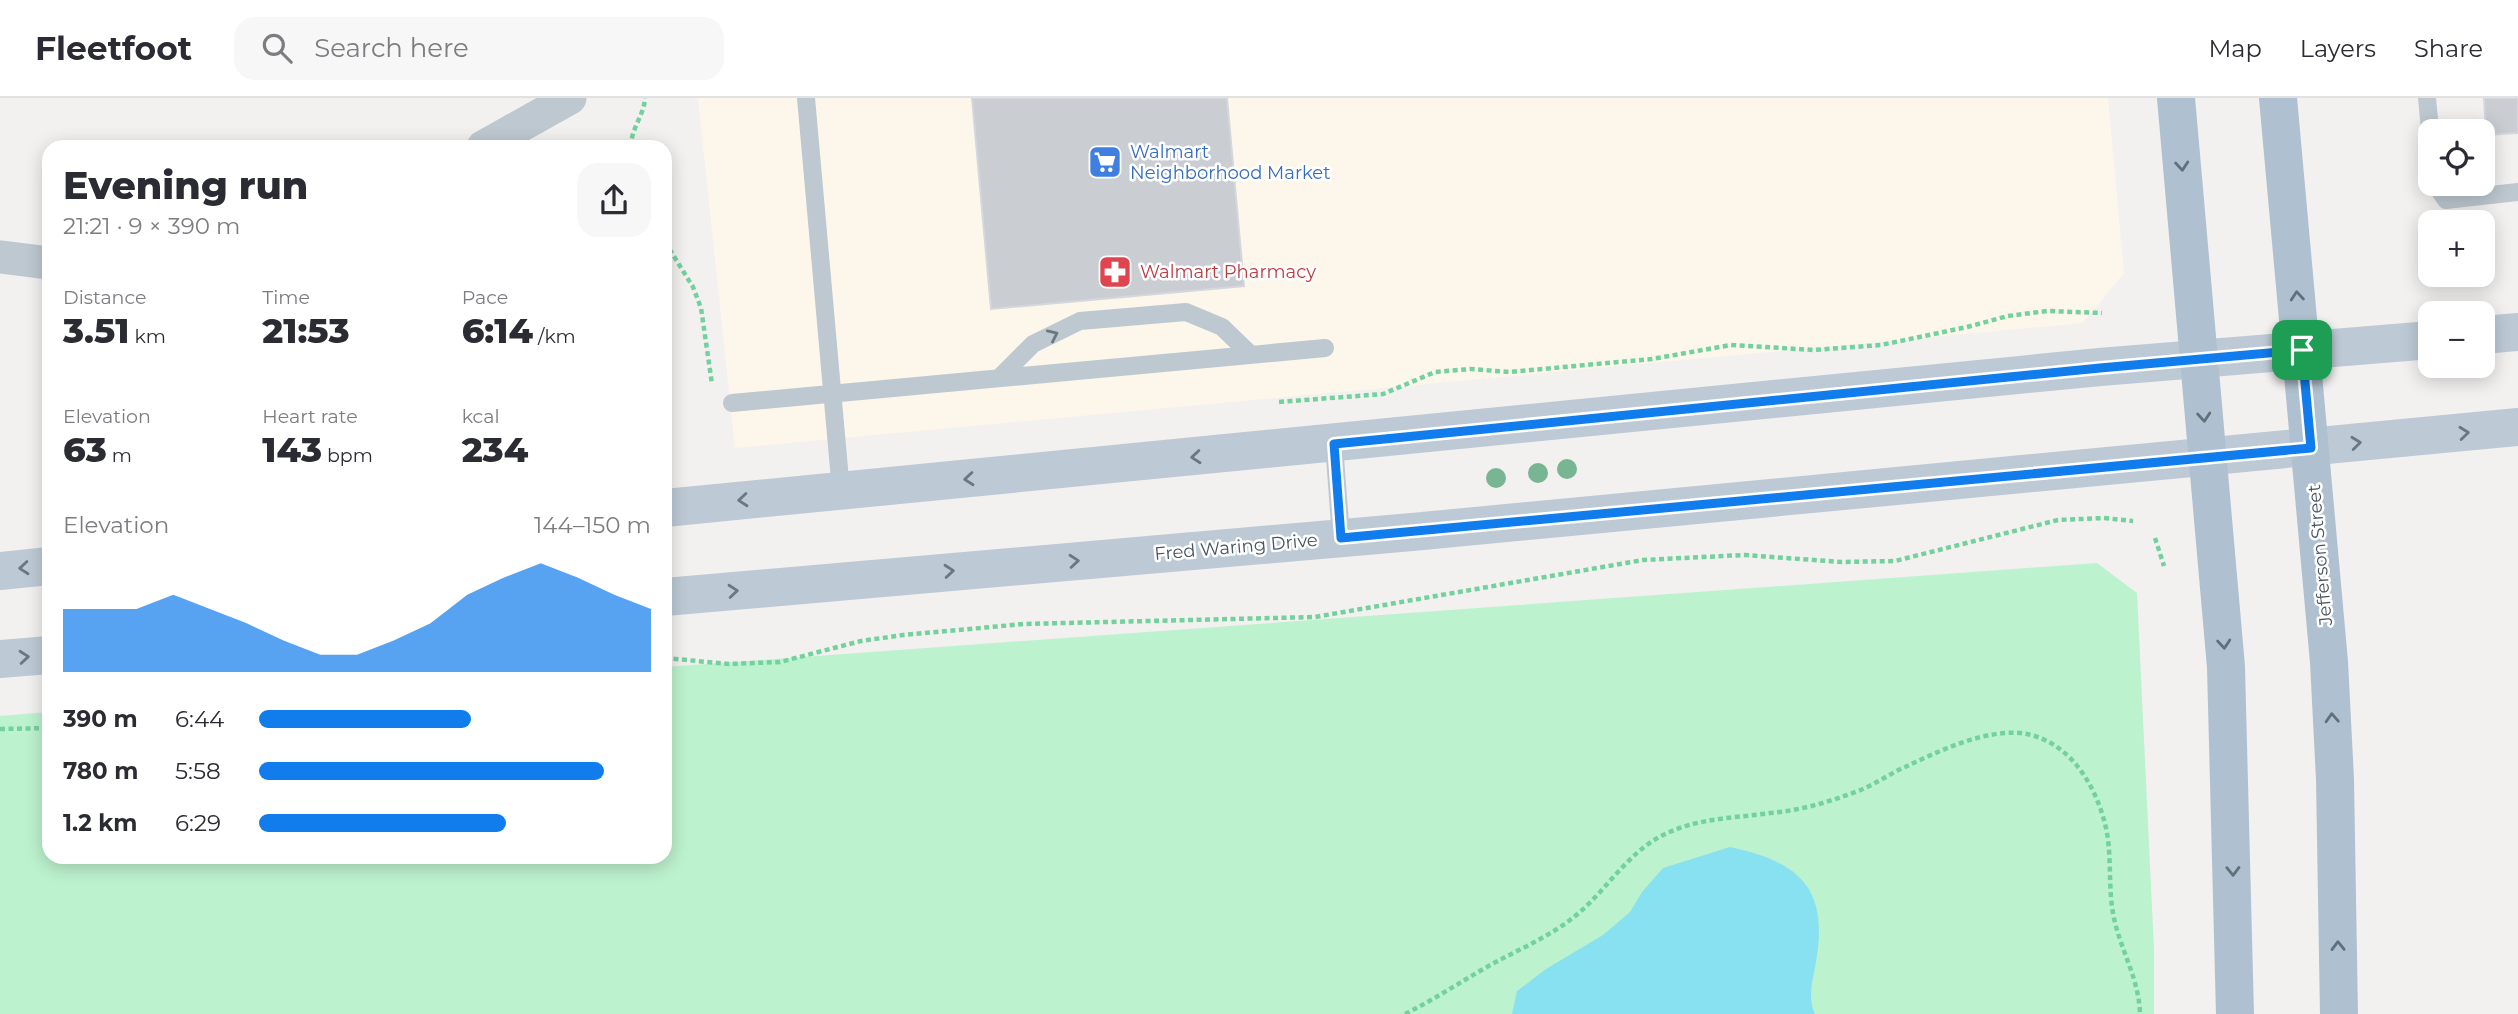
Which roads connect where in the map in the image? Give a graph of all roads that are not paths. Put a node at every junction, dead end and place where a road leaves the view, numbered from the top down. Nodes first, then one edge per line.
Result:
1 (570, 98) edge
2 (806, 98) edge
3 (2176, 98) edge
4 (2278, 98) edge
5 (2427, 98) edge
6 (2429, 119) edge
7 (495, 140) edge
8 (2518, 192) edge
9 (2495, 195) edge
10 (2443, 196) edge
11 (2482, 196) edge
12 (0, 257) edge
13 (42, 262) edge
14 (2518, 332) edge
15 (2495, 334) edge
16 (2418, 341) edge
17 (1325, 348) dead end
18 (2302, 350) junction
19 (1251, 355) junction
20 (2199, 359) junction
21 (1000, 377) junction
22 (832, 391) junction
23 (732, 402) road end
24 (2518, 427) edge
25 (1334, 444) junction
26 (2311, 448) junction
27 (2207, 457) junction
28 (841, 491) junction
29 (672, 507) edge
30 (1341, 538) junction
31 (42, 567) edge
32 (0, 571) edge
33 (672, 596) edge
34 (42, 656) edge
35 (0, 659) edge
36 (2235, 1014) edge
37 (2339, 1014) edge

1 - 7 street
2 - 22 lane
3 -> 20 main road
18 -> 4 main road, Jefferson Street
5 - 6 lane
8 - 9 lane
10 - 11 lane
12 - 13 street
14 - 15 main road
16 - 18 main road
17 - 19 lane
18 - 20 main road
18 - 26 main road, Jefferson Street
19 - 21 lane
21 -> 19 lane
20 - 25 main road
20 -> 27 main road
21 - 22 lane
22 - 23 lane
22 - 28 lane
26 -> 24 main road, Fred Waring Drive
25 -> 28 main road
25 - 30 lane
26 - 27 main road, Fred Waring Drive
37 -> 26 main road, Jefferson Street
27 - 30 main road, Fred Waring Drive
27 -> 36 main road
28 -> 29 main road
33 -> 30 main road, Fred Waring Drive
31 -> 32 main road
35 -> 34 main road

